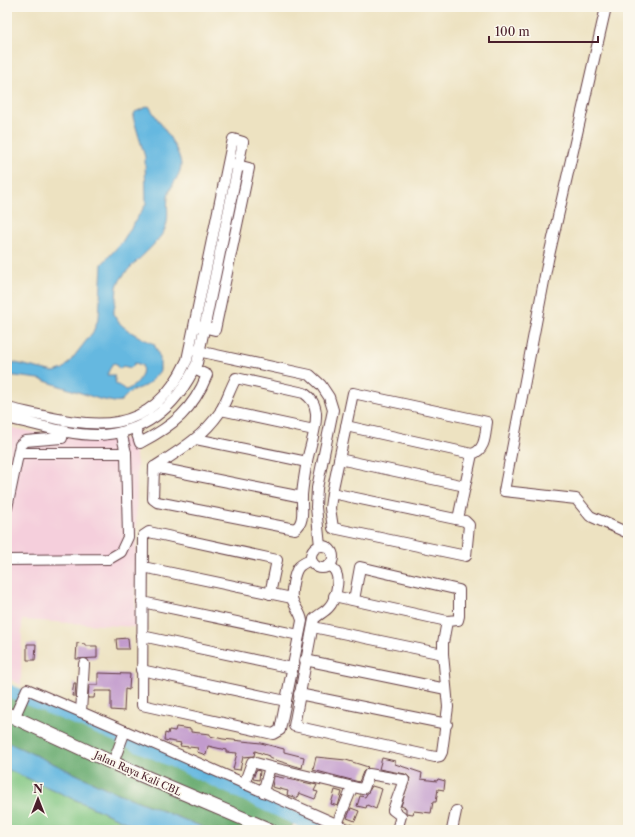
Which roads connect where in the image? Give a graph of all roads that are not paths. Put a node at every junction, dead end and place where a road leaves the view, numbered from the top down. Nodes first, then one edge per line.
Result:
1 (606, 7) edge
2 (238, 140) dead end
3 (194, 350) junction
4 (194, 369) junction
5 (7, 409) edge
6 (221, 410) junction
7 (7, 418) edge
8 (346, 426) junction
9 (135, 428) junction
10 (64, 430) junction
11 (314, 430) junction
12 (121, 432) junction
13 (196, 439) junction
14 (311, 446) junction
15 (326, 449) junction
16 (19, 453) junction
17 (126, 453) junction
18 (472, 454) junction
19 (339, 459) junction
20 (307, 462) junction
21 (154, 467) junction
22 (320, 473) junction
23 (335, 476) junction
24 (465, 486) junction
25 (332, 493) junction
26 (302, 497) junction
27 (7, 508) edge
28 (458, 519) junction
29 (628, 533) edge
30 (320, 546) junction
31 (7, 560) edge
32 (311, 560) junction
33 (330, 565) junction
34 (143, 567) junction
35 (270, 594) junction
36 (334, 596) junction
37 (292, 598) junction
38 (354, 600) junction
39 (142, 602) junction
40 (448, 621) junction
41 (313, 627) junction
42 (299, 635) junction
43 (142, 636) junction
44 (443, 654) junction
45 (305, 660) junction
46 (84, 664) dead end
47 (292, 668) junction
48 (141, 670) junction
49 (446, 689) junction
50 (299, 694) junction
51 (286, 701) junction
52 (81, 712) junction
53 (11, 716) edge
54 (447, 724) junction
55 (124, 733) junction
56 (113, 763) junction
57 (270, 767) junction
58 (244, 784) junction
59 (352, 788) junction
60 (263, 792) junction
61 (456, 811) dead end
62 (337, 824) junction
63 (270, 830) edge
64 (349, 830) edge
65 (397, 830) edge
66 (452, 830) edge

1 - 29 street
2 - 3 street
3 - 4 street
3 - 5 street
3 - 15 street
4 - 9 street
4 - 9 street
6 - 11 street
6 - 11 street
6 - 13 street
7 - 10 street
8 - 18 street
8 - 18 street
8 - 19 street
9 - 12 street
10 - 12 street
10 - 16 street
11 - 14 street
12 - 17 street
13 - 20 street
13 - 21 street
14 - 15 street
14 - 20 street
15 - 22 street
16 - 17 street
16 - 27 street
17 - 31 street
18 - 24 street
19 - 23 street
19 - 24 street
20 - 26 street
21 - 26 street
21 - 26 street
22 - 23 street
22 - 30 street
23 - 25 street
24 - 28 street
25 - 28 street
25 - 28 street
30 - 32 street
30 - 33 street
32 - 33 street
32 - 37 street
33 - 36 street
34 - 35 street
34 - 35 street
34 - 39 street
35 - 37 street
36 - 38 street
36 - 41 street
37 - 42 street
38 - 40 street
38 - 40 street
39 - 42 street
39 - 43 street
40 - 44 street
41 - 44 street
41 - 45 street
42 - 47 street
43 - 47 street
43 - 48 street
44 - 49 street
45 - 49 street
45 - 50 street
46 - 52 street
47 - 51 street
48 - 51 street
48 - 51 street
49 - 54 street
50 - 54 street
50 - 54 street
52 - 53 street
52 - 55 street
53 - 56 main road, Jalan Raya Kali CBL
55 - 56 street
55 - 58 street
56 - 63 main road, Jalan Raya Kali CBL
57 - 58 street
57 - 59 street
57 - 60 street
58 - 60 street
59 - 62 street
59 - 65 street
60 - 62 street
61 - 66 street
62 - 64 street

